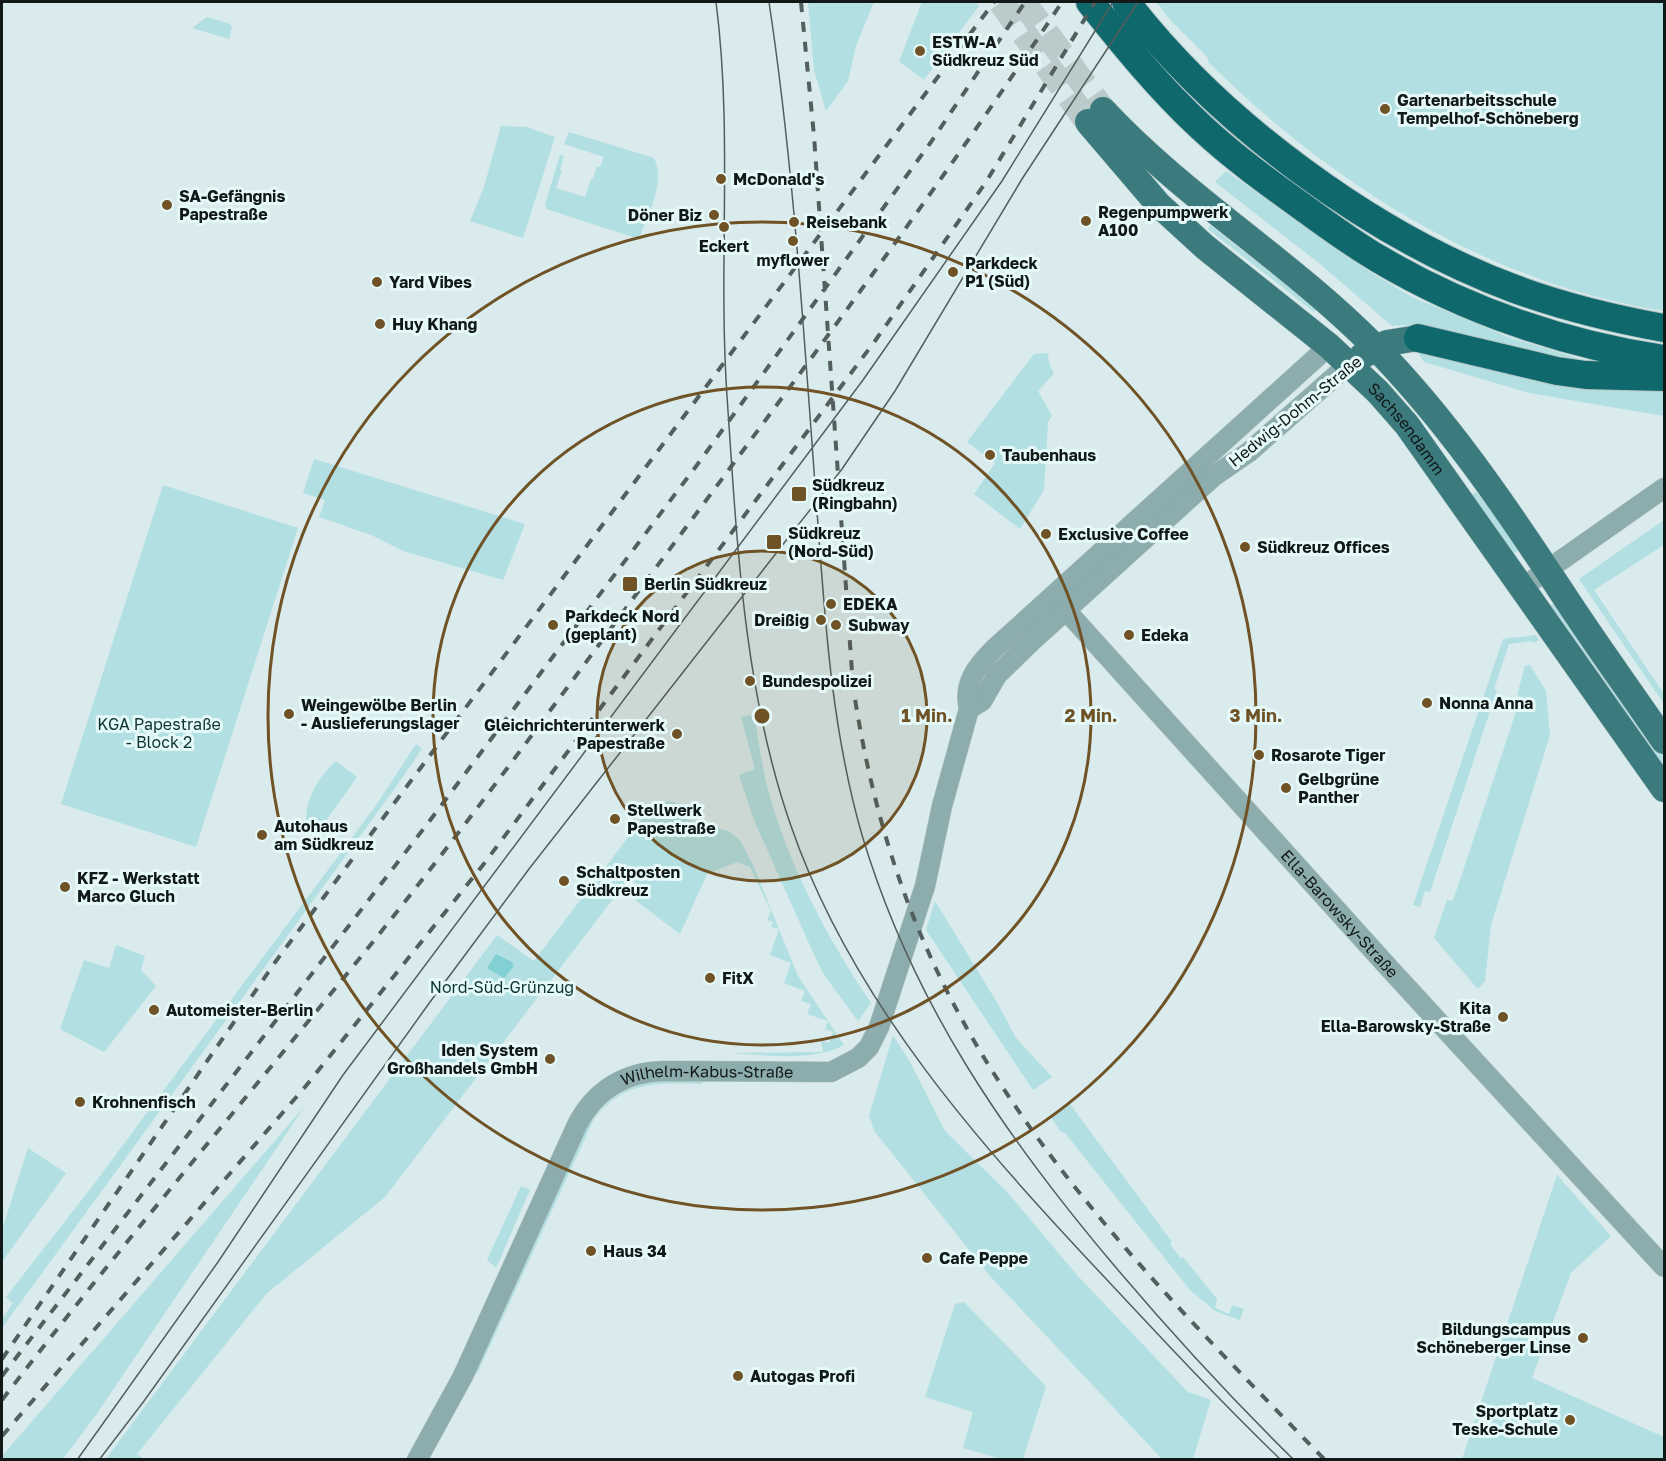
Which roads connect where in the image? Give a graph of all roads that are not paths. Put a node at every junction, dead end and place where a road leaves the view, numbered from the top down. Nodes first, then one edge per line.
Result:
1 (1090, 2) edge
2 (1126, 2) edge
3 (1199, 200) junction
4 (1179, 223) junction
5 (1665, 328) edge
6 (1418, 338) joint
7 (1329, 346) junction
8 (1375, 347) junction
9 (1665, 359) edge
10 (1349, 364) junction
11 (1665, 378) edge
12 (1665, 488) edge
13 (1546, 569) junction
14 (1523, 587) junction
15 (1059, 604) junction
16 (1665, 741) edge
17 (1665, 789) edge
18 (1665, 1267) edge
19 (417, 1460) edge

1 - 9 highway
2 - 5 highway
3 - 4 main road
3 - 4 main road, Sachsendamm
3 - 8 main road, Sachsendamm
4 - 7 main road, Sachsendamm
6 - 8 main road
6 - 11 highway
7 - 8 main road, Hedwig-Dohm-Straße
7 - 10 main road, Sachsendamm
7 - 15 street, Hedwig-Dohm-Straße
8 - 10 main road, Hedwig-Dohm-Straße
8 - 13 main road, Sachsendamm
10 - 14 main road, Sachsendamm
10 - 15 street, Hedwig-Dohm-Straße
12 - 13 street
13 - 14 street
13 - 16 main road, Sachsendamm
14 - 17 main road, Sachsendamm
15 - 18 street, Ella-Barowsky-Straße
15 - 19 street, Wilhelm-Kabus-Straße

